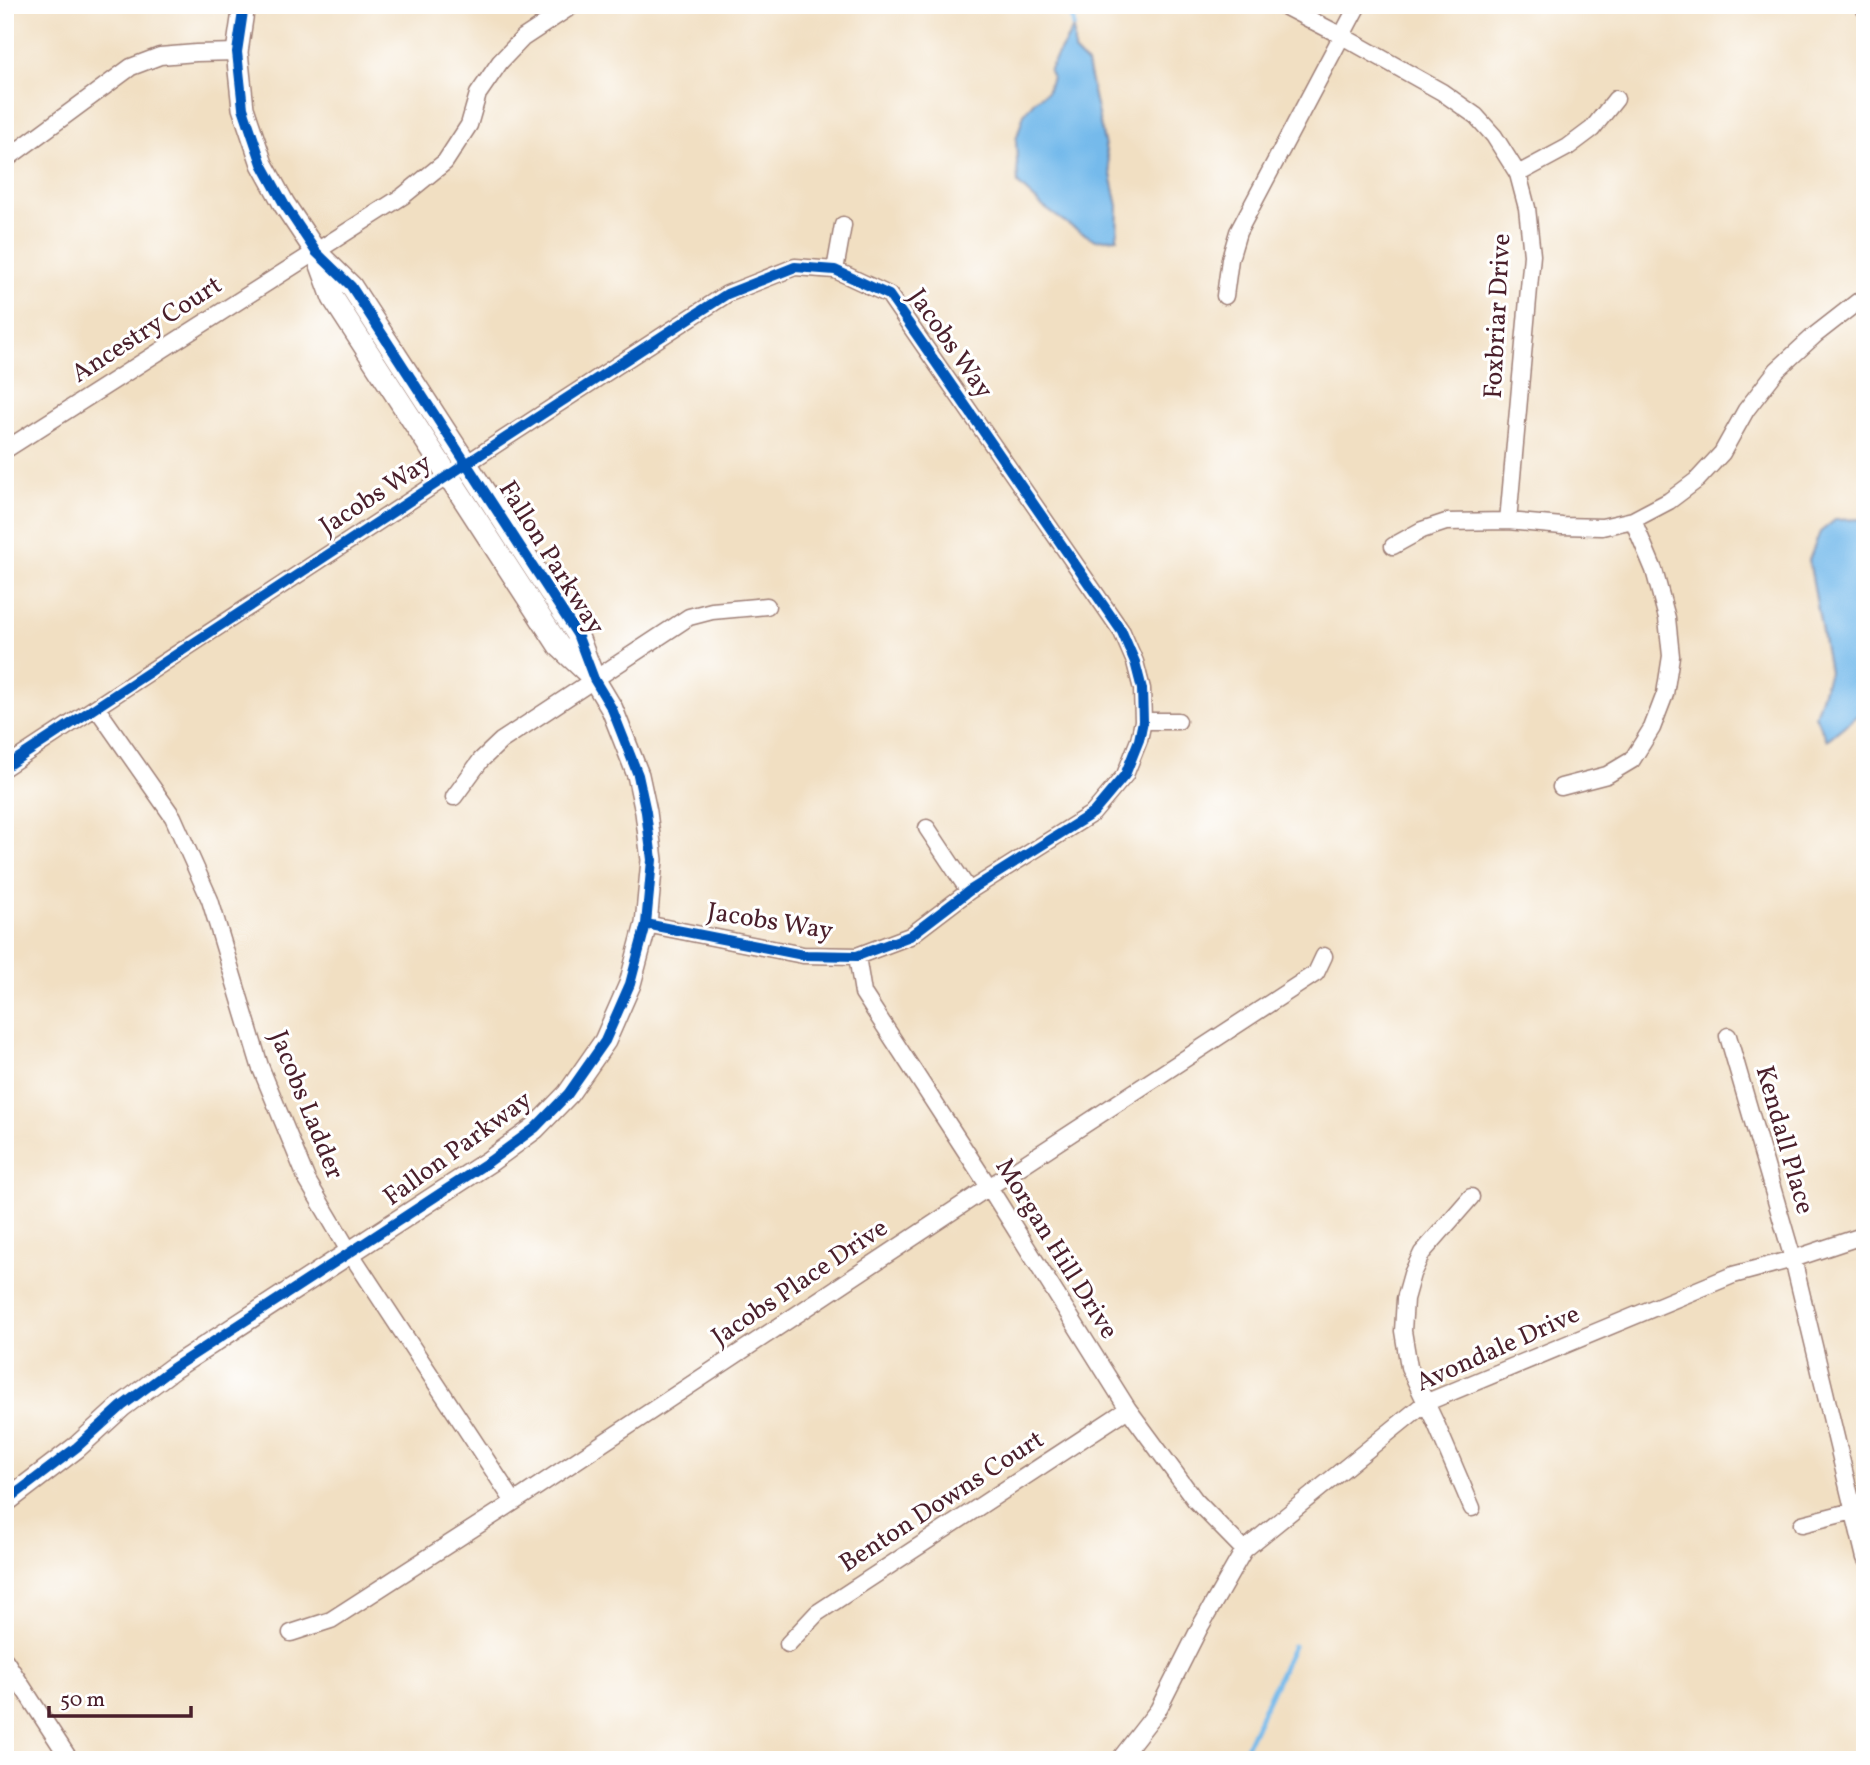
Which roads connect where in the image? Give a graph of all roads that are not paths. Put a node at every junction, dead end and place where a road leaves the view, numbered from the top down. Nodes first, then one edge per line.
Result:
1 (244, 5) edge
2 (573, 5) edge
3 (1282, 5) edge
4 (1358, 5) edge
5 (1342, 36) junction
6 (237, 52) junction
7 (1616, 99) dead end
8 (5, 160) edge
9 (1518, 174) junction
10 (843, 225) dead end
11 (316, 252) junction
12 (835, 270) junction
13 (1224, 296) dead end
14 (1865, 296) edge
15 (5, 450) edge
16 (457, 469) junction
17 (1633, 520) junction
18 (1508, 522) junction
19 (1393, 546) dead end
20 (767, 606) dead end
21 (594, 679) junction
22 (96, 707) junction
23 (1143, 721) junction
24 (1178, 721) dead end
25 (5, 767) edge
26 (1560, 787) dead end
27 (454, 797) dead end
28 (927, 828) dead end
29 (969, 891) junction
30 (646, 924) junction
31 (858, 956) junction
32 (1324, 957) dead end
33 (1728, 1035) dead end
34 (989, 1187) junction
35 (1471, 1197) dead end
36 (1865, 1236) edge
37 (349, 1251) junction
38 (1793, 1259) junction
39 (1425, 1403) junction
40 (1128, 1409) junction
41 (5, 1502) edge
42 (514, 1502) junction
43 (1472, 1508) dead end
44 (1859, 1510) edge
45 (1802, 1524) dead end
46 (1244, 1550) junction
47 (1865, 1558) edge
48 (291, 1633) dead end
49 (788, 1644) dead end
50 (5, 1660) edge
51 (70, 1760) edge
52 (1119, 1760) edge

1 - 6 street, Fallon Parkway
2 - 11 street, Ancestry Court
3 - 5 street, Foxbriar Drive
4 - 5 street
5 - 9 street, Foxbriar Drive
5 - 13 street
6 - 8 street
6 - 11 street, Fallon Parkway
7 - 9 street
9 - 18 street, Foxbriar Drive
10 - 12 street
11 - 15 street, Ancestry Court
11 - 16 street, Fallon Parkway
12 - 16 street, Jacobs Way
12 - 23 street, Jacobs Way
14 - 17 street
16 - 21 street, Fallon Parkway
16 - 22 street, Jacobs Way
17 - 18 street
17 - 26 street
18 - 19 street
20 - 21 street
21 - 27 street
21 - 30 street, Fallon Parkway
22 - 25 street, Jacobs Way
22 - 37 street, Jacobs Ladder
23 - 24 street
23 - 29 street, Jacobs Way
28 - 29 street
29 - 31 street, Jacobs Way
30 - 31 street, Jacobs Way
30 - 37 street, Fallon Parkway
31 - 34 street, Morgan Hill Drive
32 - 34 street, Jacobs Place Drive
33 - 38 street, Kendall Place
34 - 40 street, Morgan Hill Drive
34 - 42 street, Jacobs Place Drive
35 - 39 street
36 - 38 street, Avondale Drive
37 - 41 street, Fallon Parkway
37 - 42 street, Jacobs Ladder
38 - 39 street, Avondale Drive
38 - 44 street
39 - 43 street
39 - 46 street, Avondale Drive
40 - 46 street, Morgan Hill Drive
40 - 49 street, Benton Downs Court
42 - 48 street, Jacobs Place Drive
44 - 45 street
44 - 47 street
46 - 52 street, Avondale Drive
50 - 51 street

